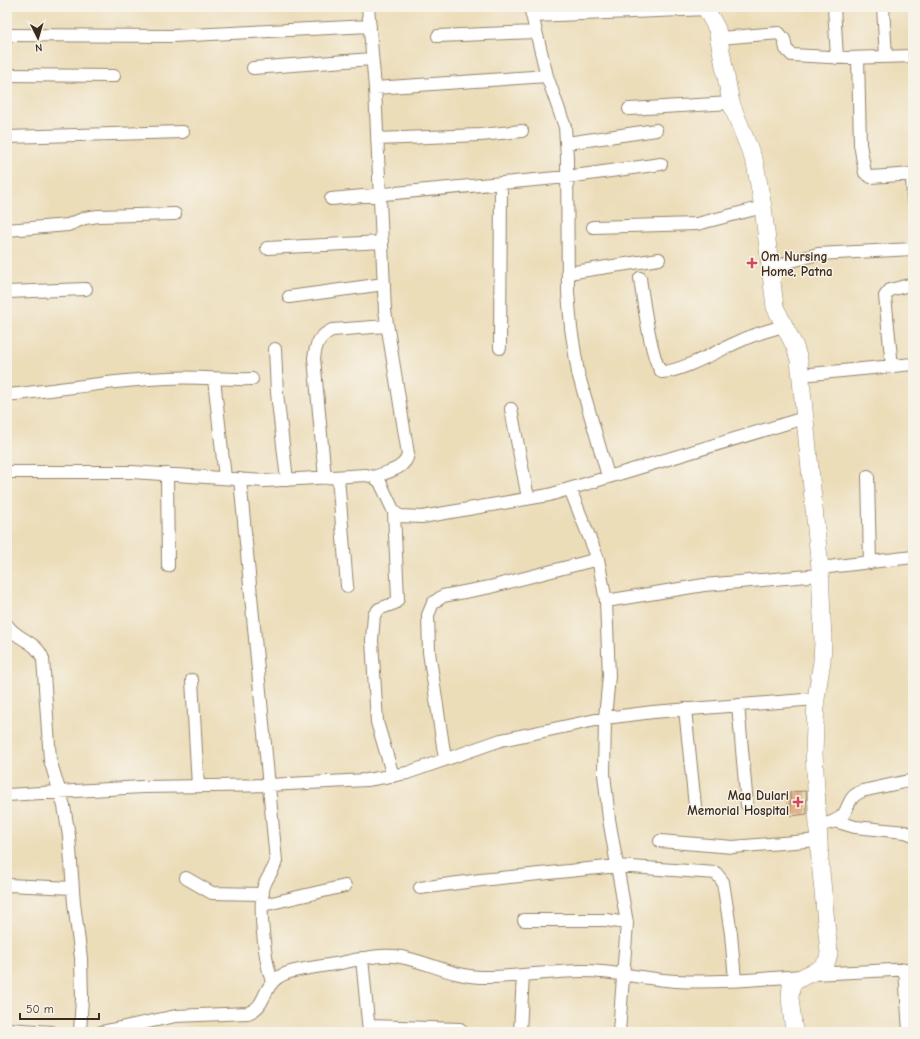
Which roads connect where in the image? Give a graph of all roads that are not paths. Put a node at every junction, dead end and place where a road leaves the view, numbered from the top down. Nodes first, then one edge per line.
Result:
1 (368, 7) edge
2 (834, 7) edge
3 (883, 7) edge
4 (706, 8) edge
5 (531, 12) edge
6 (370, 26) junction
7 (536, 32) junction
8 (7, 35) edge
9 (438, 36) dead end
10 (720, 38) junction
11 (913, 56) edge
12 (886, 57) junction
13 (837, 58) junction
14 (858, 58) junction
15 (372, 59) junction
16 (253, 68) dead end
17 (7, 75) edge
18 (114, 76) dead end
19 (547, 76) junction
20 (375, 88) junction
21 (731, 103) junction
22 (629, 109) dead end
23 (656, 130) dead end
24 (522, 131) dead end
25 (184, 132) dead end
26 (7, 137) edge
27 (377, 139) junction
28 (567, 143) junction
29 (661, 164) dead end
30 (912, 175) edge
31 (567, 177) junction
32 (501, 184) junction
33 (380, 196) junction
34 (331, 199) dead end
35 (913, 199) edge
36 (763, 207) junction
37 (175, 214) dead end
38 (593, 227) dead end
39 (7, 230) edge
40 (382, 242) junction
41 (267, 248) dead end
42 (913, 249) edge
43 (660, 259) dead end
44 (770, 272) junction
45 (568, 273) junction
46 (640, 278) dead end
47 (384, 284) junction
48 (913, 284) edge
49 (86, 289) dead end
50 (7, 292) edge
51 (289, 297) dead end
52 (387, 326) junction
53 (784, 326) junction
54 (500, 348) dead end
55 (276, 349) dead end
56 (913, 364) edge
57 (892, 367) junction
58 (801, 375) junction
59 (214, 379) junction
60 (252, 379) dead end
61 (7, 395) edge
62 (511, 409) dead end
63 (804, 418) junction
64 (7, 472) edge
65 (167, 474) junction
66 (338, 476) junction
67 (374, 476) junction
68 (608, 476) junction
69 (868, 476) dead end
70 (225, 478) junction
71 (325, 478) junction
72 (240, 479) junction
73 (287, 480) junction
74 (570, 489) junction
75 (528, 498) junction
76 (394, 512) junction
77 (913, 557) edge
78 (598, 559) junction
79 (870, 563) junction
80 (168, 566) dead end
81 (820, 571) junction
82 (347, 586) dead end
83 (606, 601) junction
84 (9, 629) edge
85 (192, 680) dead end
86 (816, 699) junction
87 (738, 705) junction
88 (685, 709) junction
89 (605, 718) junction
90 (445, 759) junction
91 (394, 776) junction
92 (913, 780) edge
93 (269, 785) junction
94 (198, 786) junction
95 (59, 792) junction
96 (7, 795) edge
97 (747, 805) dead end
98 (695, 806) dead end
99 (835, 821) junction
100 (818, 833) junction
101 (913, 835) edge
102 (660, 841) dead end
103 (617, 866) junction
104 (186, 878) dead end
105 (7, 885) edge
106 (345, 886) dead end
107 (73, 888) junction
108 (420, 888) dead end
109 (263, 900) junction
110 (524, 920) dead end
111 (627, 923) junction
112 (362, 958) junction
113 (909, 969) edge
114 (622, 974) junction
115 (523, 975) junction
116 (806, 975) junction
117 (735, 980) junction
118 (272, 981) junction
119 (7, 1029) edge
120 (369, 1029) edge
121 (460, 1030) dead end
122 (52, 1032) edge
123 (80, 1032) edge
124 (101, 1032) edge
125 (520, 1032) edge
126 (618, 1032) edge
127 (794, 1032) edge
128 (910, 1032) edge

1 - 6 street
2 - 13 street
3 - 12 street
4 - 5 street
4 - 10 street
5 - 7 street
6 - 8 street
6 - 15 street
7 - 9 street
7 - 19 street
10 - 13 street
10 - 21 street
11 - 12 street
12 - 14 street
13 - 14 street
14 - 30 street
15 - 16 street
15 - 20 street
17 - 18 street
19 - 20 street
19 - 28 street
20 - 27 street
21 - 22 street
21 - 36 street
23 - 28 street
24 - 27 street
25 - 26 street
27 - 33 street
28 - 31 street
29 - 31 street
30 - 35 street
31 - 32 street
31 - 45 street
32 - 33 street
32 - 54 street
33 - 34 street
33 - 40 street
36 - 38 street
36 - 44 street
37 - 39 street
40 - 41 street
40 - 47 street
42 - 44 street
43 - 45 street
44 - 53 street
45 - 68 street
46 - 53 street
47 - 51 street
47 - 52 street
48 - 57 street
49 - 50 street
52 - 67 street
52 - 71 street
53 - 58 street
55 - 73 street
56 - 57 street
57 - 58 street
58 - 63 street
59 - 60 street
59 - 61 street
59 - 70 street
62 - 75 street
63 - 68 street
63 - 81 street
64 - 65 street
65 - 70 street
65 - 80 street
66 - 67 street
66 - 71 street
66 - 82 street
67 - 76 street
68 - 74 street
69 - 79 street
70 - 72 street
71 - 73 street
72 - 73 street
72 - 93 street
74 - 75 street
74 - 78 street
75 - 76 street
76 - 91 street
77 - 79 street
78 - 83 street
78 - 90 street
79 - 81 street
81 - 83 street
81 - 86 street
83 - 89 street
84 - 95 street
85 - 94 street
86 - 87 street
86 - 100 street
87 - 88 street
87 - 97 street
88 - 89 street
88 - 98 street
89 - 90 street
89 - 103 street
90 - 91 street
91 - 93 street
92 - 99 street
93 - 94 street
93 - 109 street
94 - 95 street
95 - 96 street
95 - 107 street
99 - 100 street
99 - 101 street
100 - 102 street
100 - 116 street
103 - 108 street
103 - 111 street
103 - 117 street
104 - 109 street
105 - 107 street
106 - 109 street
107 - 123 street
109 - 118 street
110 - 111 street
111 - 114 street
112 - 115 street
112 - 118 street
112 - 120 street
113 - 116 street
113 - 128 street
114 - 115 street
114 - 117 street
114 - 126 street
115 - 125 street
116 - 117 street
116 - 127 street
118 - 124 street
119 - 122 street
120 - 121 street

